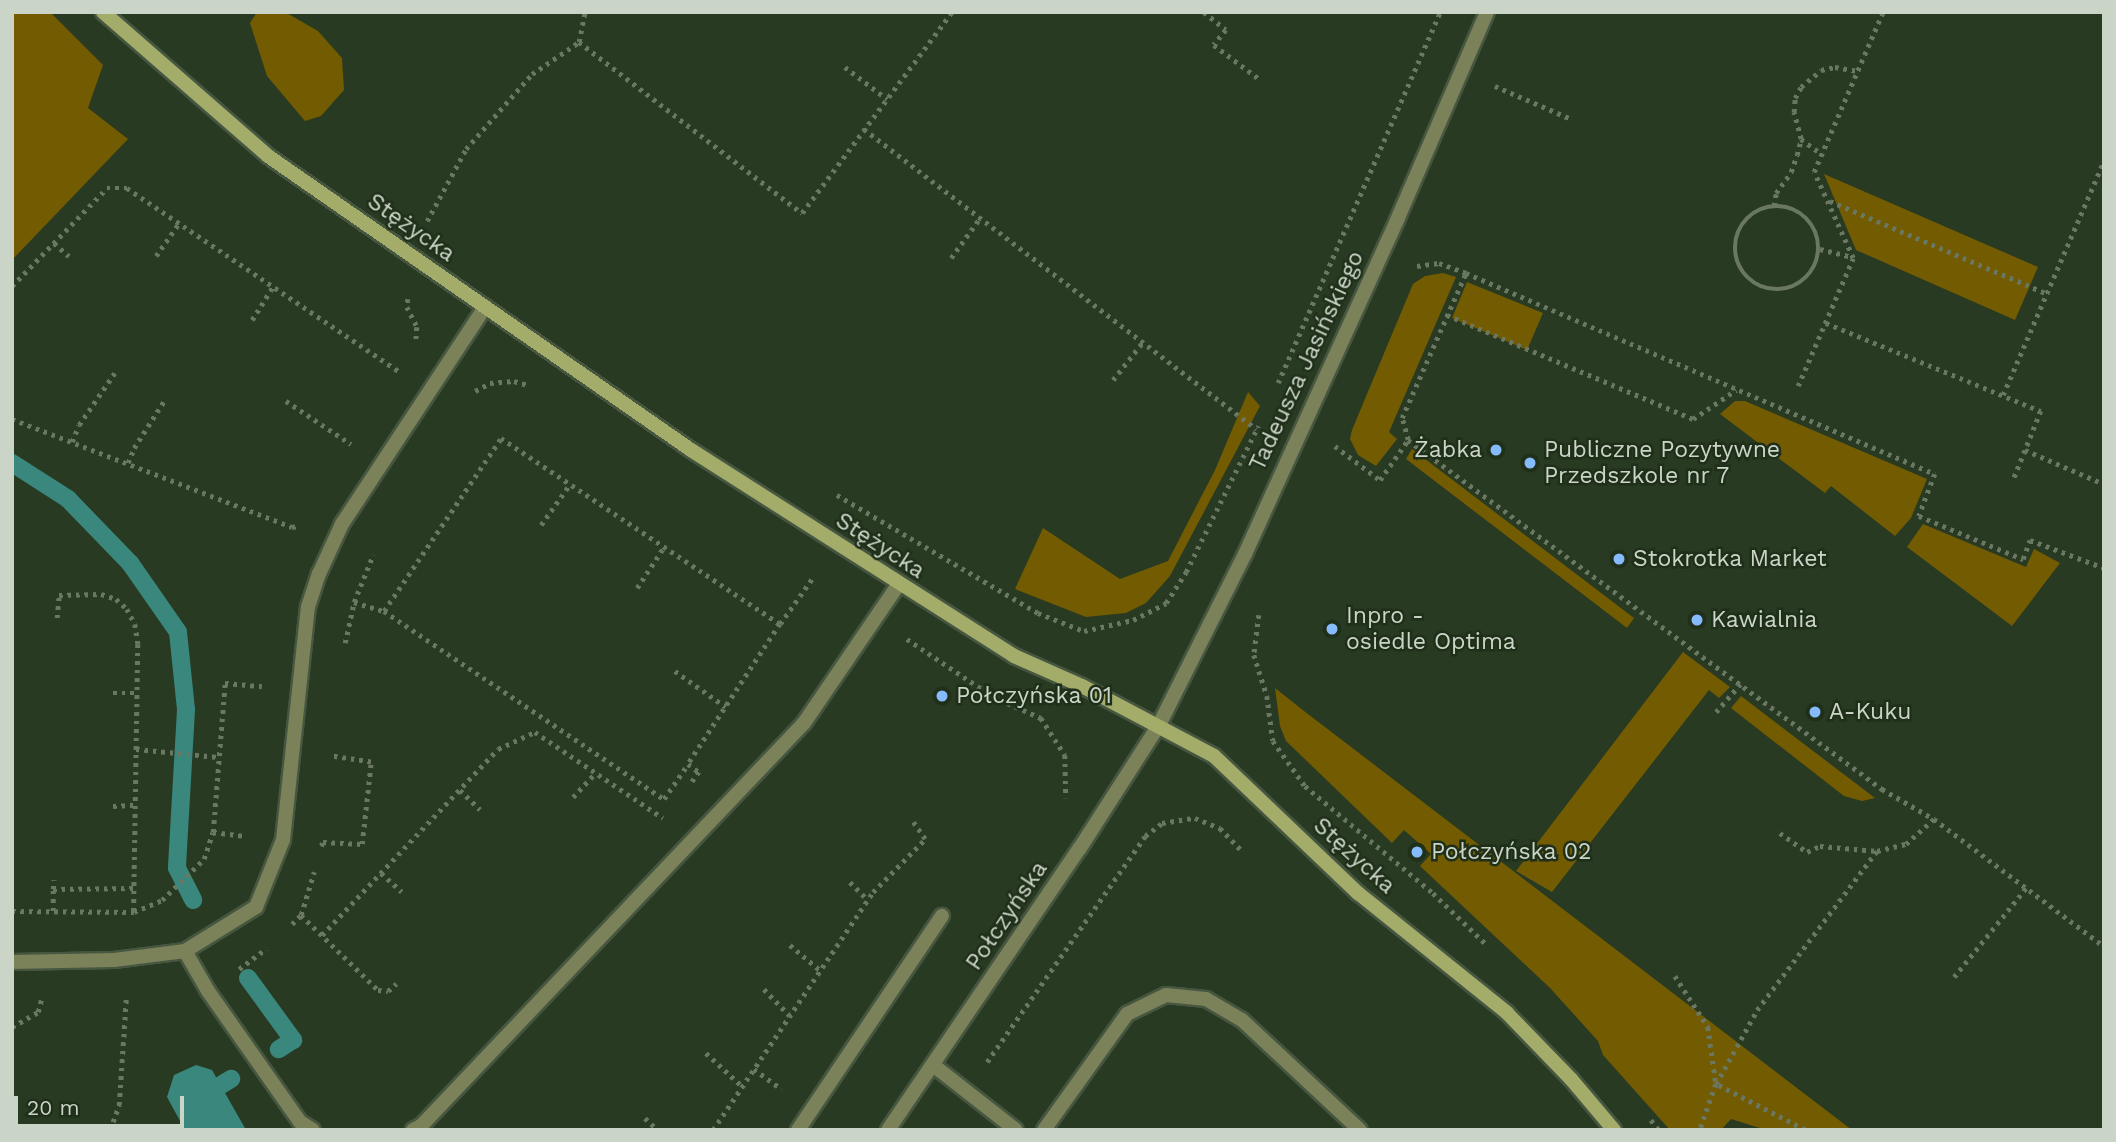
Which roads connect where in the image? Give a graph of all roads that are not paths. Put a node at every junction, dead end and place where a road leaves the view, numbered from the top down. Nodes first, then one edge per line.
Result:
1 (103, 12) edge
2 (1487, 12) edge
3 (485, 307) junction
4 (898, 585) junction
5 (1159, 725) junction
6 (942, 916) dead end
7 (184, 951) junction
8 (12, 962) edge
9 (933, 1065) junction
10 (313, 1130) edge
11 (413, 1130) edge
12 (798, 1130) edge
13 (888, 1130) edge
14 (1016, 1130) edge
15 (1044, 1130) edge
16 (1360, 1130) edge
17 (1614, 1130) edge

1 - 3 street, Stężycka
2 - 5 street, Tadeusza Jasińskiego
3 - 4 street, Stężycka
3 - 7 street
4 - 5 street, Stężycka
4 - 11 street
5 - 9 street, Połczyńska
5 - 17 street, Stężycka
6 - 12 street
7 - 8 street
7 - 10 street
9 - 13 street, Połczyńska
9 - 14 street
15 - 16 street

